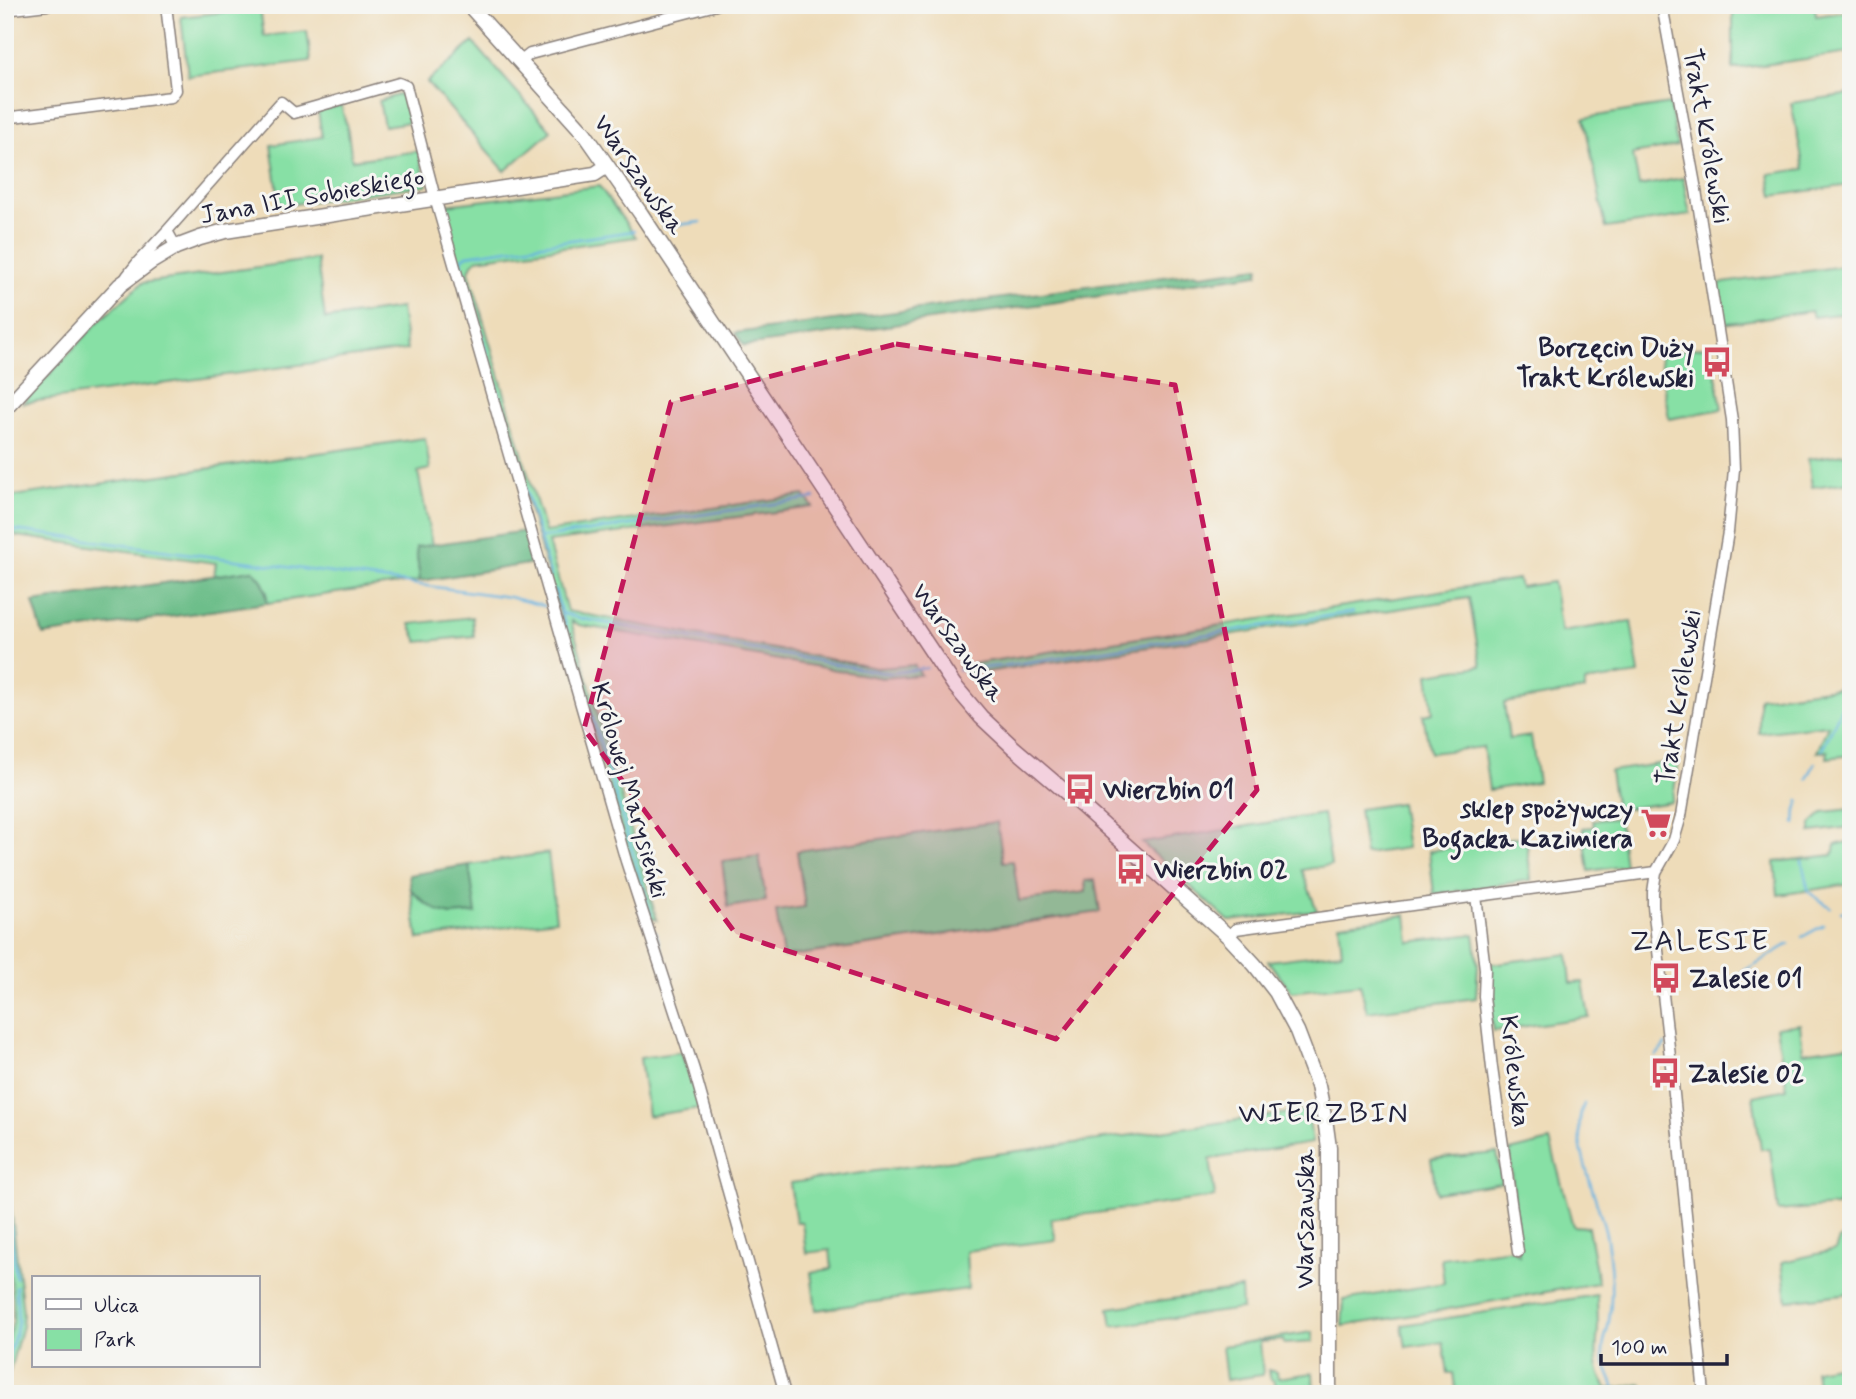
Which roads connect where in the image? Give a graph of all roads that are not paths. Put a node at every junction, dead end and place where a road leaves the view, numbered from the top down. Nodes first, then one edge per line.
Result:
1 (47, 5) edge
2 (166, 5) edge
3 (469, 5) edge
4 (716, 5) edge
5 (1662, 5) edge
6 (5, 10) edge
7 (520, 62) junction
8 (5, 118) edge
9 (607, 166) junction
10 (435, 198) junction
11 (167, 231) junction
12 (176, 247) junction
13 (120, 285) junction
14 (5, 410) edge
15 (1656, 872) junction
16 (1476, 896) junction
17 (1228, 937) junction
18 (1518, 1252) dead end
19 (785, 1394) edge
20 (1329, 1394) edge
21 (1704, 1394) edge

1 - 6 street
2 - 8 street
3 - 7 main road, Warszawska
4 - 7 street
5 - 15 street, Trakt Królewski
7 - 9 main road, Warszawska
9 - 10 main road, Jana III Sobieskiego
9 - 17 main road, Warszawska
10 - 11 street, Królowej Marysieńki
10 - 12 main road, Jana III Sobieskiego
10 - 19 street, Królowej Marysieńki
11 - 12 street
11 - 13 street
12 - 13 main road, Jana III Sobieskiego
13 - 14 main road, Jana III Sobieskiego
15 - 16 street
15 - 21 street, Trakt Królewski
16 - 17 street
16 - 18 street, Królewska
17 - 20 main road, Warszawska

